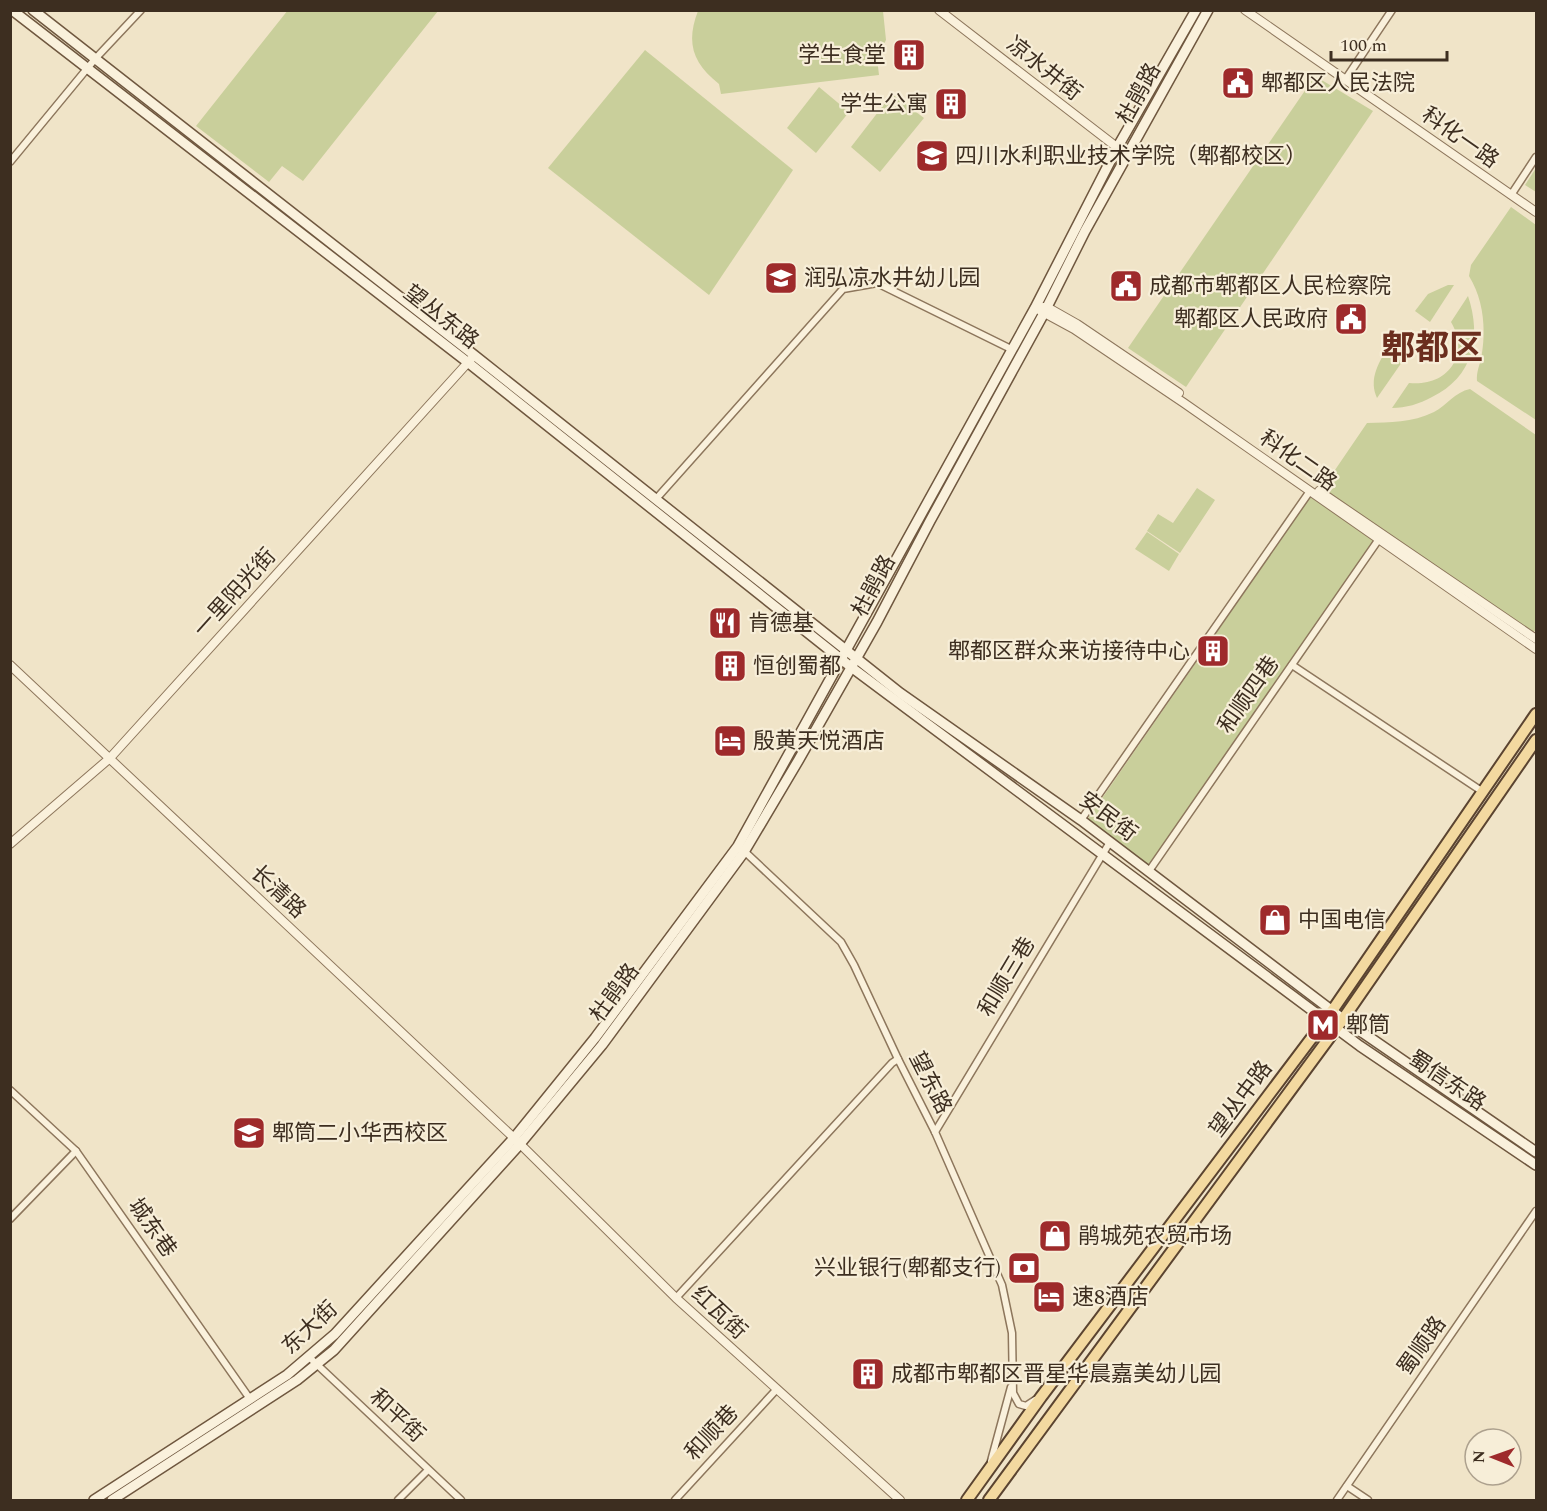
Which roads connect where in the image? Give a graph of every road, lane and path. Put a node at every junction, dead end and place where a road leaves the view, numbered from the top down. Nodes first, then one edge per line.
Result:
1 (12, 10) edge
2 (33, 10) edge
3 (141, 10) edge
4 (939, 10) edge
5 (1196, 10) edge
6 (1208, 10) edge
7 (1245, 10) edge
8 (1392, 10) edge
9 (95, 59) junction
10 (87, 70) junction
11 (1345, 80) junction
12 (1118, 148) junction
13 (1127, 155) junction
14 (1536, 158) edge
15 (10, 162) edge
16 (1511, 195) junction
17 (1536, 212) edge
18 (1042, 309) junction
19 (1011, 349) junction
20 (471, 359) junction
21 (1310, 491) junction
22 (656, 499) junction
23 (1379, 539) junction
24 (1536, 639) edge
25 (1536, 650) edge
26 (847, 651) junction
27 (842, 660) junction
28 (854, 663) junction
29 (1292, 664) junction
30 (10, 665) edge
31 (1536, 714) edge
32 (1536, 740) edge
33 (110, 758) junction
34 (1483, 792) junction
35 (1081, 820) junction
36 (1110, 842) junction
37 (10, 844) edge
38 (741, 849) junction
39 (1102, 854) junction
40 (1149, 871) junction
41 (1329, 1016) junction
42 (1343, 1019) junction
43 (1336, 1028) junction
44 (897, 1059) junction
45 (10, 1090) edge
46 (935, 1132) junction
47 (517, 1141) junction
48 (76, 1151) junction
49 (1536, 1152) edge
50 (1536, 1165) edge
51 (1536, 1211) edge
52 (10, 1219) edge
53 (676, 1298) junction
54 (309, 1357) junction
55 (316, 1364) junction
56 (1014, 1378) junction
57 (776, 1390) junction
58 (1041, 1397) junction
59 (250, 1400) junction
60 (428, 1470) junction
61 (987, 1471) junction
62 (1347, 1486) junction
63 (94, 1500) edge
64 (112, 1500) edge
65 (398, 1500) edge
66 (461, 1500) edge
67 (675, 1500) edge
68 (900, 1500) edge
69 (967, 1500) edge
70 (989, 1500) edge
71 (1337, 1500) edge
72 (1368, 1500) edge

1 - 10 main road, 望丛东路
2 - 9 main road, 望丛东路
3 - 9 street
4 - 12 street, 凉水井街
5 - 12 main road, 杜鹃路
6 - 13 main road, 杜鹃路
7 - 11 street, 科化一路
8 - 11 street
9 - 10 street
9 - 20 main road, 望丛东路
10 - 15 street
10 - 20 main road, 望丛东路
11 - 16 street, 科化一路
12 - 13 street, 凉水井街
12 - 18 main road, 杜鹃路
13 - 18 main road, 杜鹃路
14 - 16 street
16 - 17 street, 科化一路
18 - 19 main road, 杜鹃路
18 - 21 street, 科化二路
18 - 24 street
18 - 28 main road, 杜鹃路
19 - 22 street
19 - 26 main road, 杜鹃路
20 - 22 main road, 望丛东路
20 - 27 main road, 望丛东路
20 - 33 street, 一里阳光街
21 - 23 street, 科化二路
21 - 35 street
22 - 26 main road, 望丛东路
23 - 25 street, 科化二路
23 - 29 street, 和顺四巷
26 - 27 main road, 杜鹃路
26 - 28 main road, 安民街
27 - 28 main road, 安民街
27 - 38 main road, 杜鹃路
28 - 35 main road, 安民街
28 - 38 main road, 杜鹃路
28 - 39 main road, 安民街
29 - 34 street
29 - 40 street, 和顺四巷
30 - 33 street, 长清路
31 - 34 main road, 望丛中路
32 - 42 main road, 望丛中路
33 - 37 street, 一里阳光街
33 - 47 street, 长清路
34 - 41 main road, 望丛中路
35 - 36 main road, 安民街
36 - 39 street, 和顺三巷
36 - 40 main road, 安民街
38 - 44 street, 望东路
38 - 47 main road, 杜鹃路
39 - 41 main road, 安民街
39 - 46 street, 和顺三巷
40 - 41 main road, 安民街
41 - 42 main road, 安民街
41 - 43 main road, 安民街
41 - 58 main road, 望丛中路
42 - 43 main road, 望丛中路
42 - 49 main road, 蜀信东路
43 - 50 main road, 蜀信东路
43 - 70 main road, 望丛中路
44 - 46 street, 望东路
44 - 53 street
45 - 48 street, 城东巷
46 - 56 street, 望东路
47 - 53 street, 红瓦街
47 - 54 main road, 东大街
47 - 55 main road, 东大街
48 - 52 street
48 - 59 street, 城东巷
51 - 62 street, 蜀顺路
53 - 57 street, 红瓦街
54 - 55 street, 和平街
54 - 59 main road, 东大街
55 - 60 street, 和平街
55 - 64 main road, 东大街
56 - 58 street, 望东路
56 - 61 street, 望东路
57 - 67 street, 和顺巷
57 - 68 street, 红瓦街
58 - 61 main road, 望丛中路
59 - 63 main road, 东大街
60 - 65 street
60 - 66 street, 和平街
61 - 69 main road, 望丛中路
62 - 71 street, 蜀顺路
62 - 72 street

